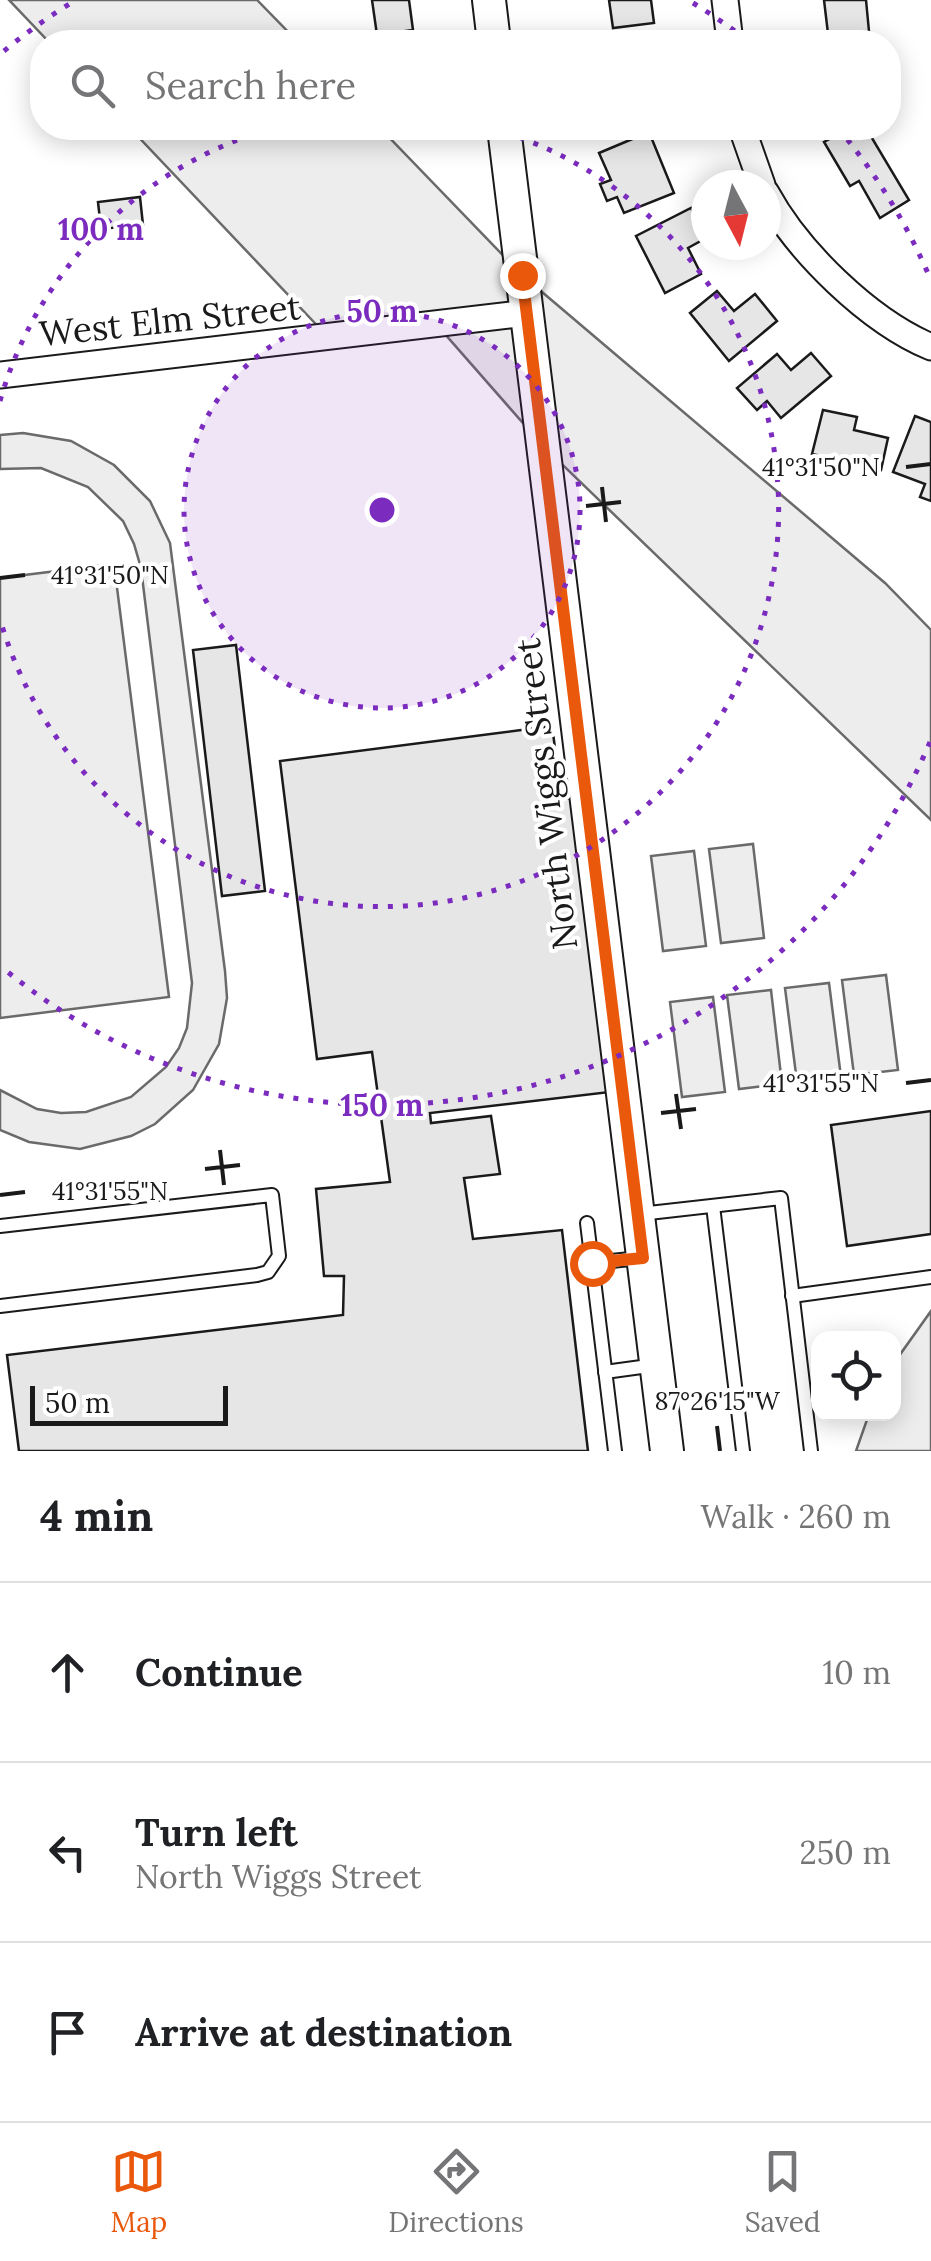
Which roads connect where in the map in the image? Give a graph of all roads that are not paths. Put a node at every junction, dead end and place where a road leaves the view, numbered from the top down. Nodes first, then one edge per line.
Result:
1 (488, 0) edge
2 (725, 0) edge
3 (492, 30) edge
4 (729, 30) edge
5 (505, 140) edge
6 (746, 140) edge
7 (757, 170) edge
8 (781, 216) edge
9 (527, 313) junction
10 (931, 347) edge
11 (0, 375) edge
12 (713, 1206) junction
13 (638, 1214) junction
14 (588, 1223) dead end
15 (0, 1226) edge
16 (643, 1258) junction
17 (592, 1263) junction
18 (931, 1276) edge
19 (792, 1296) junction
20 (0, 1306) edge
21 (656, 1365) junction
22 (605, 1372) junction
23 (615, 1451) edge
24 (667, 1451) edge
25 (743, 1451) edge
26 (811, 1451) edge

1 - 3 street
2 - 4 street
5 - 9 street, North Wiggs Street
6 - 7 street
8 - 10 street
9 - 11 street, West Elm Street
9 - 13 street, North Wiggs Street
12 - 13 lane
12 - 19 lane
12 - 25 lane
13 - 16 street, North Wiggs Street
14 - 17 lane
15 - 20 lane
16 - 17 lane
16 - 21 street, North Wiggs Street
17 - 22 lane
18 - 19 lane
19 - 26 lane
21 - 22 lane
21 - 24 street, North Wiggs Street
22 - 23 lane

